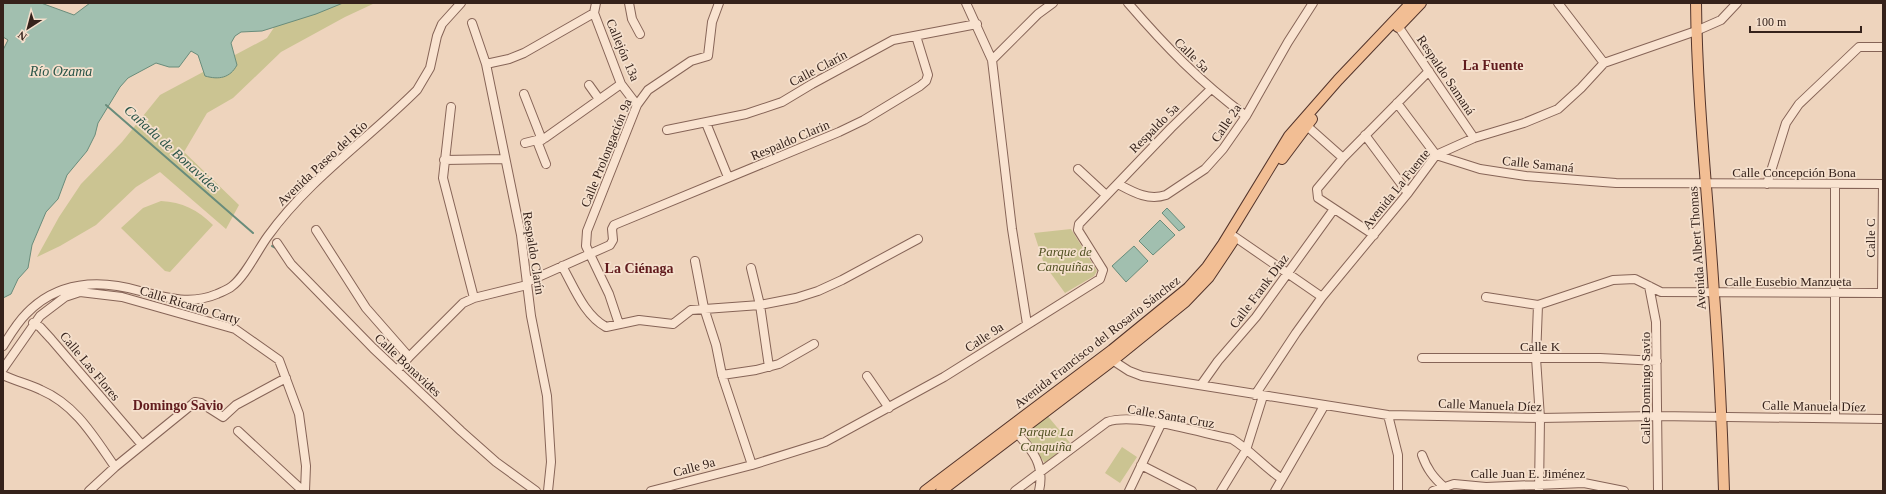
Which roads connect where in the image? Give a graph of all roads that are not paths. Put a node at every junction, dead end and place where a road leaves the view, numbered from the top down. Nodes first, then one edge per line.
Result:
1 (460, 3) edge
2 (596, 3) edge
3 (629, 3) edge
4 (719, 3) edge
5 (966, 3) edge
6 (1053, 3) edge
7 (1128, 3) edge
8 (1313, 3) edge
9 (1411, 3) edge
10 (1421, 3) edge
11 (1558, 3) edge
12 (1696, 3) edge
13 (1737, 3) edge
14 (594, 13) junction
15 (472, 23) dead end
16 (977, 24) junction
17 (1398, 26) junction
18 (1696, 31) junction
19 (640, 34) dead end
20 (916, 36) junction
21 (1883, 46) edge
22 (992, 60) junction
23 (1604, 63) junction
24 (486, 64) junction
25 (1429, 71) junction
26 (621, 84) junction
27 (589, 85) dead end
28 (1211, 90) junction
29 (524, 94) dead end
30 (599, 99) junction
31 (1397, 103) junction
32 (637, 105) junction
33 (451, 107) dead end
34 (1246, 116) junction
35 (706, 123) junction
36 (1307, 126) junction
37 (667, 130) dead end
38 (1365, 135) junction
39 (1474, 138) junction
40 (540, 140) junction
41 (525, 143) dead end
42 (1436, 155) junction
43 (1343, 158) junction
44 (505, 159) junction
45 (444, 160) junction
46 (546, 164) dead end
47 (1078, 169) dead end
48 (728, 177) junction
49 (1118, 184) junction
50 (1705, 184) junction
51 (1767, 184) junction
52 (1835, 184) junction
53 (1883, 184) edge
54 (1408, 193) junction
55 (1106, 195) junction
56 (1334, 209) junction
57 (316, 230) dead end
58 (1374, 235) junction
59 (1235, 237) junction
60 (918, 239) dead end
61 (277, 243) dead end
62 (589, 254) junction
63 (695, 261) dead end
64 (562, 266) junction
65 (751, 268) dead end
66 (1287, 274) junction
67 (527, 283) junction
68 (1649, 286) junction
69 (1714, 293) junction
70 (1836, 293) junction
71 (1883, 293) edge
72 (1322, 297) junction
73 (1486, 297) dead end
74 (474, 298) junction
75 (760, 305) junction
76 (1538, 305) junction
77 (704, 308) junction
78 (33, 323) junction
79 (619, 324) junction
80 (1027, 324) junction
81 (814, 344) dead end
82 (3, 346) edge
83 (409, 357) junction
84 (1109, 358) junction
85 (1422, 358) dead end
86 (1536, 358) junction
87 (1657, 361) junction
88 (768, 367) junction
89 (3, 369) edge
90 (397, 370) junction
91 (3, 375) edge
92 (722, 375) junction
93 (867, 376) dead end
94 (286, 378) junction
95 (1201, 385) junction
96 (1259, 396) junction
97 (1324, 406) junction
98 (889, 408) junction
99 (1388, 415) junction
100 (1656, 416) junction
101 (1721, 417) junction
102 (1540, 418) junction
103 (1835, 418) junction
104 (1883, 419) edge
105 (1161, 424) junction
106 (238, 431) dead end
107 (1017, 432) junction
108 (142, 445) junction
109 (1246, 450) junction
110 (1422, 455) dead end
111 (752, 465) junction
112 (1141, 465) junction
113 (115, 467) junction
114 (1040, 472) junction
115 (1282, 479) junction
116 (1444, 487) junction
117 (1539, 487) edge
118 (1486, 489) edge
119 (89, 491) edge
120 (304, 491) edge
121 (536, 491) edge
122 (548, 491) edge
123 (651, 491) edge
124 (925, 491) edge
125 (942, 491) edge
126 (1015, 491) edge
127 (1039, 491) edge
128 (1129, 491) edge
129 (1192, 491) edge
130 (1221, 491) edge
131 (1275, 491) edge
132 (1398, 491) edge
133 (1434, 491) edge
134 (1624, 491) edge
135 (1658, 491) edge
136 (1724, 491) edge

1 - 82 street, Avenida Paseo del Río
2 - 14 street, Callejón 13a
3 - 19 street
4 - 32 street, Calle Prolongación 9a
5 - 16 street
6 - 22 street
7 - 28 street, Calle 5a
8 - 34 street, Calle 2a
9 - 84 main road, Avenida Francisco del Rosario Sánchez
10 - 17 main road, Avenida Francisco del Rosario Sánchez
11 - 23 street
12 - 18 main road, Avenida Albert Thomas
13 - 18 street, Avenida La Fuente
14 - 24 street
14 - 26 street, Callejón 13a
15 - 24 street, Respaldo Clarín
16 - 20 street, Calle Clarín
16 - 22 street
17 - 25 street, Respaldo Samaná
17 - 36 main road, Avenida Francisco del Rosario Sánchez
18 - 23 street, Avenida La Fuente
18 - 50 main road, Avenida Albert Thomas
20 - 35 street, Calle Clarín
20 - 48 street, Respaldo Clarin
21 - 51 street
22 - 80 street
23 - 39 street, Avenida La Fuente
24 - 44 street, Respaldo Clarín
25 - 31 street
25 - 39 street, Respaldo Samaná
26 - 30 street
26 - 32 street, Callejón 13a
27 - 30 street
28 - 34 street, Calle 5a
28 - 49 street, Respaldo 5a
29 - 40 street
30 - 40 street
31 - 38 street
31 - 42 street
32 - 62 street, Calle Prolongación 9a
33 - 45 street
34 - 49 street, Calle 2a
35 - 37 street, Calle Clarín
35 - 48 street
36 - 43 street
36 - 59 main road, Avenida Francisco del Rosario Sánchez
38 - 43 street
38 - 54 street
39 - 42 street, Avenida La Fuente
40 - 41 street
40 - 46 street
42 - 50 street, Calle Samaná
42 - 54 street, Avenida La Fuente
43 - 56 street
44 - 45 street
44 - 67 street, Respaldo Clarín
45 - 74 street
47 - 55 street
48 - 62 street, Respaldo Clarin
49 - 55 street, Respaldo 5a
50 - 51 street, Calle Concepción Bona
50 - 69 main road, Avenida Albert Thomas
51 - 52 street, Calle Concepción Bona
52 - 53 street, Calle Concepción Bona
52 - 70 street
53 - 71 street, Calle C
54 - 58 street, Avenida La Fuente
55 - 80 street, Calle 9a
56 - 58 street
56 - 66 street, Calle Frank Díaz
57 - 83 street
58 - 72 street, Avenida La Fuente
59 - 66 street
59 - 84 main road, Avenida Francisco del Rosario Sánchez
60 - 75 street
61 - 90 street, Calle Bonavides
62 - 64 street
62 - 79 street, Calle Prolongación 9a
63 - 77 street
64 - 67 street
64 - 79 street
65 - 75 street
66 - 72 street
66 - 95 street, Calle Frank Díaz
67 - 74 street
67 - 122 street, Respaldo Clarín
68 - 69 street, Calle Eusebio Manzueta
68 - 76 street, Calle Eusebio Manzueta
68 - 87 street, Calle Domingo Savio
69 - 70 street, Calle Eusebio Manzueta
69 - 101 main road, Avenida Albert Thomas
70 - 71 street, Calle Eusebio Manzueta
70 - 103 street
72 - 96 street, Avenida La Fuente
73 - 76 street, Calle Eusebio Manzueta
74 - 83 street
75 - 77 street
75 - 88 street
76 - 86 street
77 - 79 street
77 - 92 street
78 - 89 street
78 - 94 street, Calle Ricardo Carty
78 - 108 street, Calle Las Flores
80 - 98 street, Calle 9a
81 - 88 street
83 - 90 street
84 - 95 street, Calle Manuela Díez
84 - 107 main road, Avenida Francisco del Rosario Sánchez
84 - 124 main road, Avenida Francisco del Rosario Sánchez
85 - 86 street, Calle K
86 - 87 street, Calle K
86 - 102 street
87 - 100 street, Calle Domingo Savio
88 - 92 street
90 - 121 street, Calle Bonavides
91 - 113 street
92 - 111 street
93 - 98 street
94 - 108 street
94 - 120 street, Calle Ricardo Carty
95 - 96 street, Calle Manuela Díez
96 - 97 street, Calle Manuela Díez
96 - 109 street, Avenida La Fuente
97 - 99 street, Calle Manuela Díez
97 - 115 street
98 - 111 street, Calle 9a
99 - 102 street, Calle Manuela Díez
99 - 132 street
100 - 101 street, Calle Manuela Díez
100 - 102 street, Calle Manuela Díez
100 - 135 street, Calle Domingo Savio
101 - 103 street, Calle Manuela Díez
101 - 136 main road, Avenida Albert Thomas
102 - 117 street
103 - 104 street, Calle Manuela Díez
105 - 109 street, Calle Santa Cruz
105 - 112 street
105 - 114 street, Calle Santa Cruz
106 - 120 street
107 - 114 street
107 - 125 main road, Avenida Francisco del Rosario Sánchez
108 - 113 street
109 - 115 street, Calle Santa Cruz
109 - 130 street, Avenida La Fuente
110 - 116 street
111 - 123 street, Calle 9a
112 - 128 street
112 - 129 street
113 - 119 street
114 - 126 street, Calle Santa Cruz
114 - 127 street
115 - 131 street
116 - 118 street, Calle Juan E. Jiménez
116 - 133 street, Calle Juan E. Jiménez
117 - 118 street, Calle Juan E. Jiménez
117 - 134 street, Calle Juan E. Jiménez

